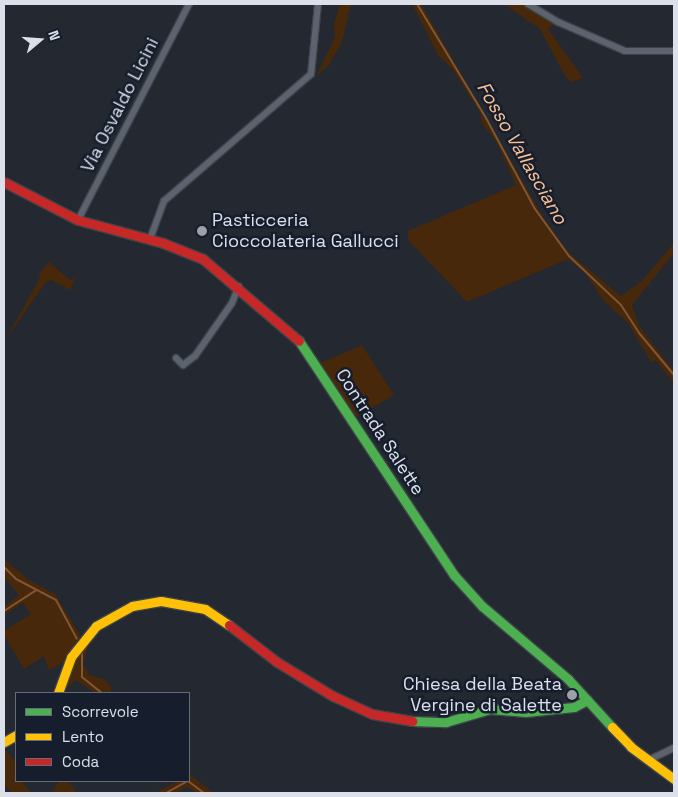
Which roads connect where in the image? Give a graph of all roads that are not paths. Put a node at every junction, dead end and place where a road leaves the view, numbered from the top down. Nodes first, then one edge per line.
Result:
1 (189, 4) edge
2 (318, 4) edge
3 (528, 4) edge
4 (674, 51) edge
5 (4, 182) edge
6 (78, 220) junction
7 (150, 239) junction
8 (239, 286) junction
9 (176, 358) dead end
10 (58, 692) edge
11 (587, 700) junction
12 (15, 736) edge
13 (4, 742) edge
14 (674, 748) edge
15 (649, 760) junction
16 (674, 779) edge

1 - 6 street, Via Osvaldo Licini
2 - 7 street
3 - 4 street
5 - 6 main road, Contrada Salette
6 - 7 main road, Contrada Salette
7 - 8 main road, Contrada Salette
8 - 9 street
8 - 11 main road, Contrada Salette
10 - 11 main road
11 - 15 main road, Contrada Salette
12 - 13 main road
14 - 15 street
15 - 16 main road, Contrada Salette

